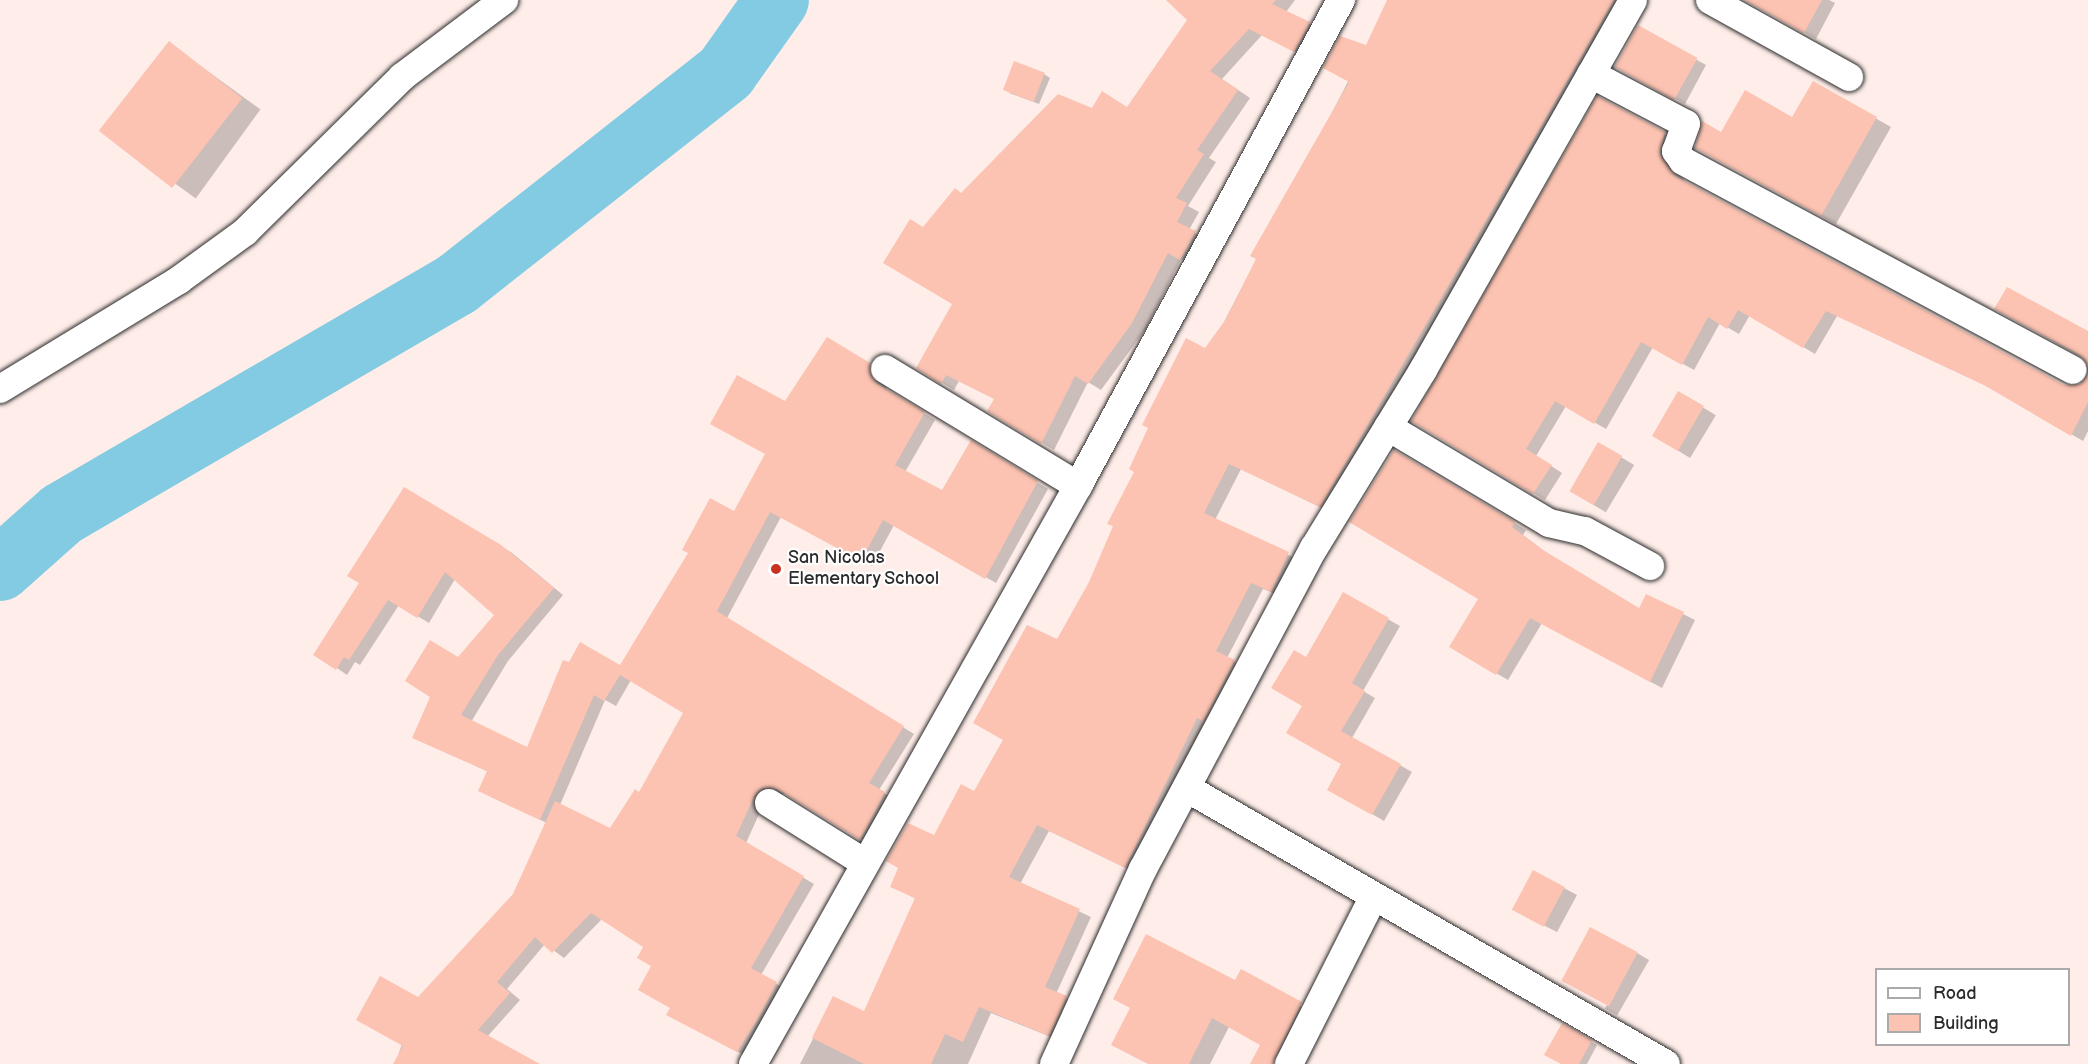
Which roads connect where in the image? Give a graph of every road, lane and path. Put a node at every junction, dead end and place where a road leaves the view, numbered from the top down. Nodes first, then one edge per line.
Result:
1 (504, 0) edge
2 (1341, 0) edge
3 (1633, 0) edge
4 (1710, 0) edge
5 (1591, 74) junction
6 (1849, 77) dead end
7 (885, 369) dead end
8 (2072, 370) dead end
9 (0, 389) edge
10 (1388, 428) junction
11 (1078, 486) junction
12 (1650, 567) dead end
13 (1190, 790) junction
14 (769, 803) dead end
15 (866, 863) junction
16 (1374, 896) junction
17 (753, 1064) edge
18 (1054, 1064) edge
19 (1289, 1064) edge
20 (1666, 1064) edge

1 - 9 street
2 - 11 street
3 - 5 street
4 - 6 street
5 - 8 street
5 - 10 street
7 - 11 street
10 - 12 street
10 - 13 street
11 - 15 street
13 - 16 street
13 - 18 street
14 - 15 street
15 - 17 street
16 - 19 street
16 - 20 street

